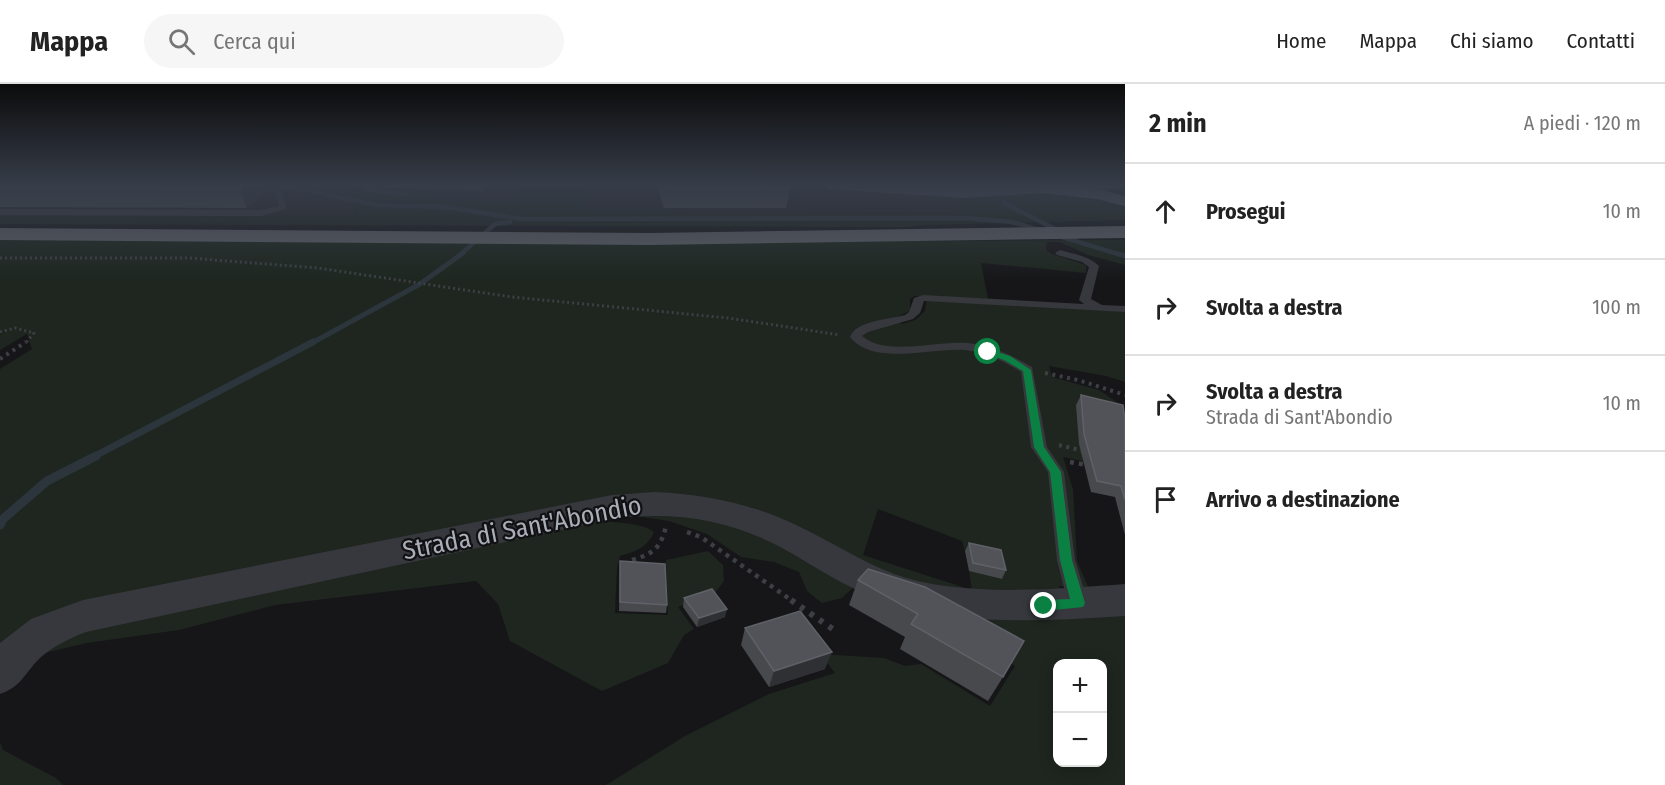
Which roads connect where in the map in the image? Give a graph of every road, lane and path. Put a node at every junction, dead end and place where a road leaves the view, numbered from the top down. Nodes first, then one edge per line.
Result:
1 (1125, 225) edge
2 (0, 228) edge
3 (1125, 232) edge
4 (0, 234) edge
5 (904, 234) junction
6 (1125, 238) edge
7 (1060, 253) dead end
8 (0, 258) edge
9 (1100, 308) junction
10 (1125, 309) edge
11 (0, 332) edge
12 (858, 341) junction
13 (0, 359) edge
14 (1027, 370) junction
15 (1125, 395) edge
16 (1038, 440) junction
17 (1094, 453) edge
18 (1046, 457) junction
19 (1095, 466) edge
20 (657, 524) dead end
21 (666, 526) junction
22 (675, 527) dead end
23 (683, 530) dead end
24 (632, 560) edge
25 (1125, 600) edge
26 (1078, 603) junction
27 (834, 630) dead end
28 (0, 675) edge

1 - 5 highway
2 - 5 highway
3 - 5 highway
4 - 5 highway
5 - 6 highway
7 - 9 lane
8 - 12 path
9 - 10 lane
9 - 12 lane
11 - 13 path
12 - 14 lane
14 - 15 path
14 - 16 lane
16 - 17 path
16 - 18 lane
18 - 19 path
18 - 26 lane
20 - 21 path
21 - 22 path
21 - 24 path
23 - 27 path
25 - 26 street, Strada di Sant'Abondio
26 - 28 street, Strada di Sant'Abondio

